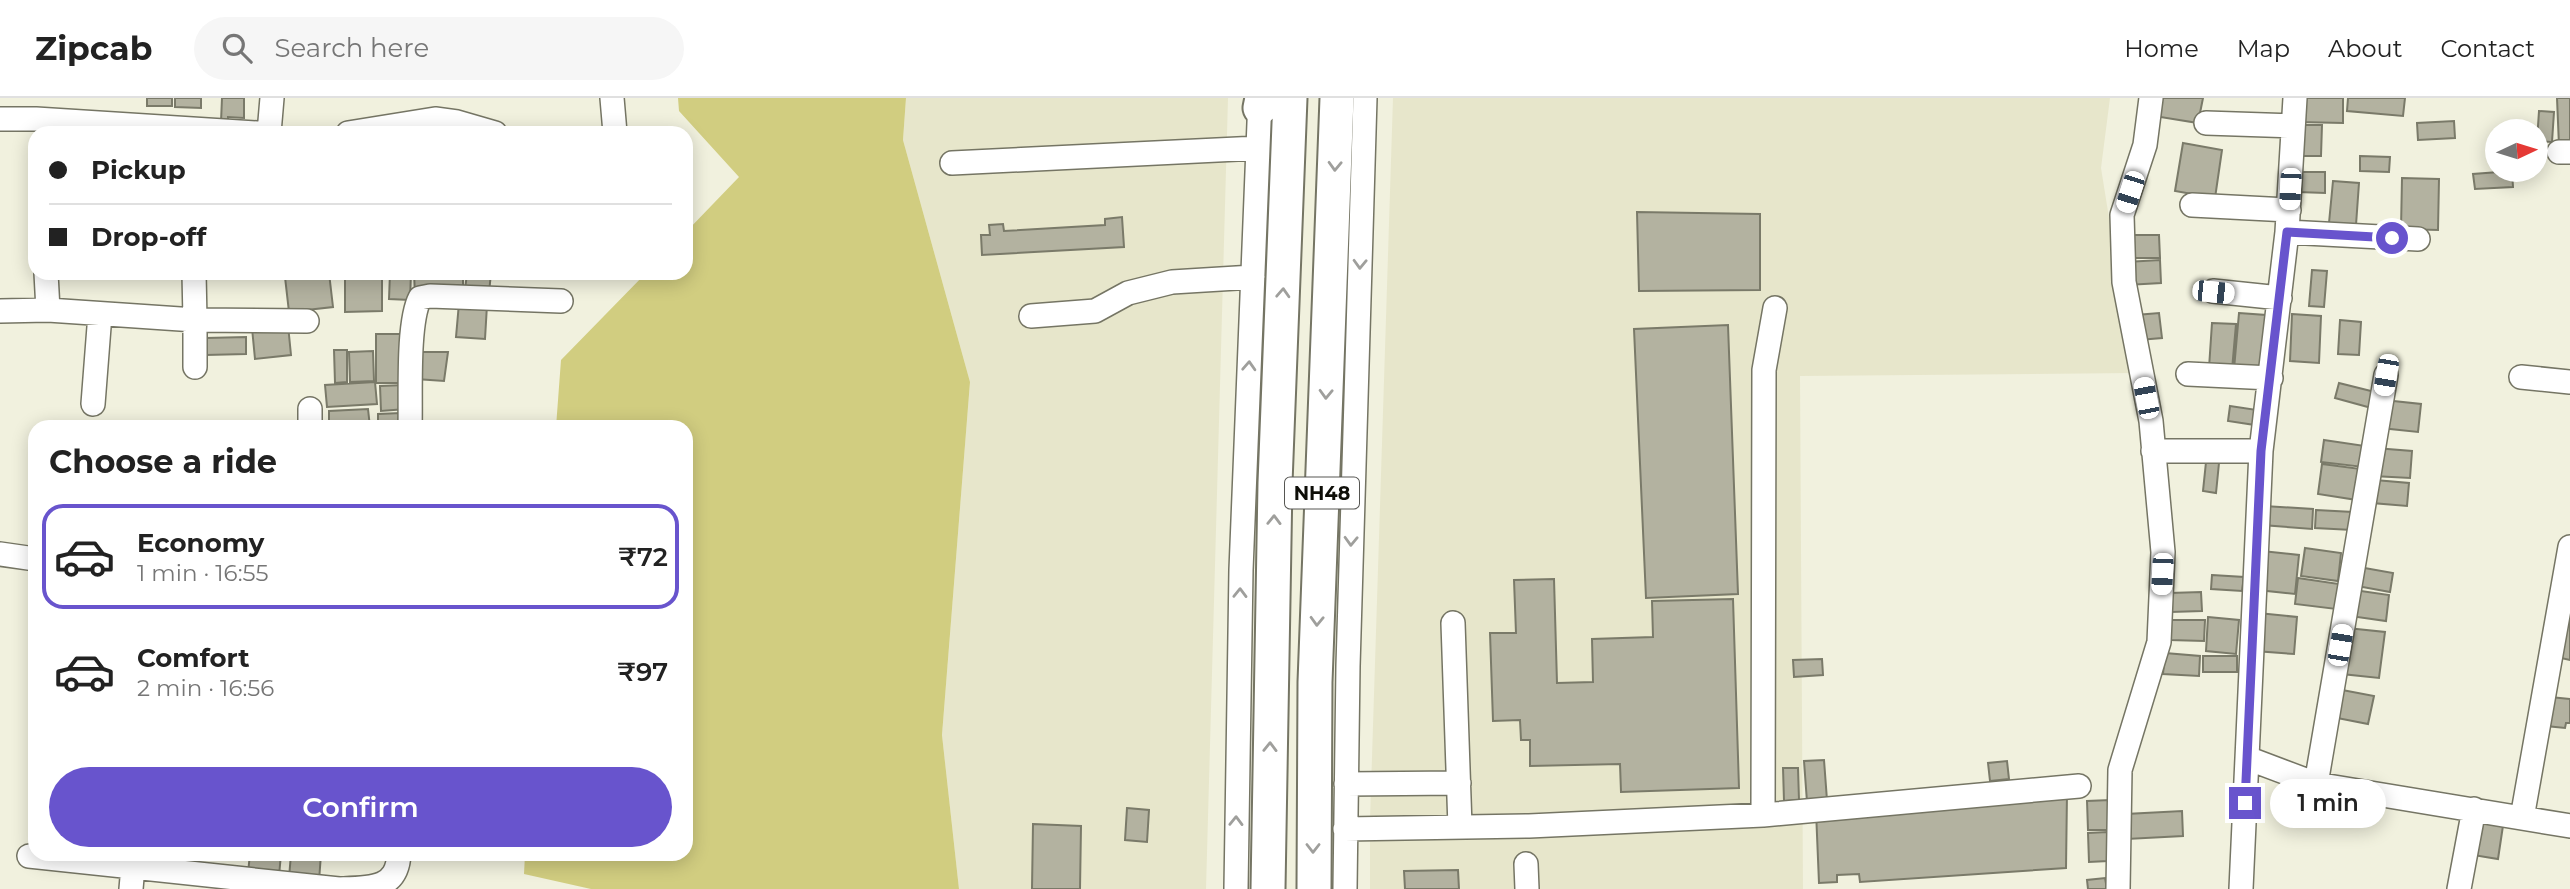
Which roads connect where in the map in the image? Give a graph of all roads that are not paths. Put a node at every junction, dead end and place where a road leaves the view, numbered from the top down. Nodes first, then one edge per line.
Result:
1 (272, 98) edge
2 (612, 98) edge
3 (1337, 98) edge
4 (1366, 98) edge
5 (2151, 98) edge
6 (2295, 98) edge
7 (1268, 101) edge
8 (0, 119) edge
9 (2206, 122) dead end
10 (36, 126) edge
11 (270, 126) edge
12 (392, 126) edge
13 (471, 126) edge
14 (614, 126) edge
15 (2293, 126) junction
16 (1258, 148) junction
17 (952, 163) dead end
18 (2192, 205) dead end
19 (2288, 221) junction
20 (2418, 240) dead end
21 (1253, 277) junction
22 (46, 280) edge
23 (194, 280) edge
24 (2213, 292) dead end
25 (2280, 298) junction
26 (561, 301) dead end
27 (1775, 308) dead end
28 (48, 310) junction
29 (0, 311) edge
30 (100, 314) junction
31 (1031, 316) dead end
32 (195, 320) junction
33 (307, 321) dead end
34 (195, 367) dead end
35 (2188, 374) dead end
36 (2386, 375) dead end
37 (2521, 377) dead end
38 (2271, 378) junction
39 (2570, 382) edge
40 (93, 404) dead end
41 (410, 420) edge
42 (2153, 451) junction
43 (2261, 451) junction
44 (2570, 547) edge
45 (0, 554) edge
46 (28, 558) edge
47 (1453, 623) dead end
48 (2246, 758) junction
49 (1459, 783) junction
50 (1346, 784) junction
51 (2316, 784) junction
52 (2079, 786) dead end
53 (2474, 809) junction
54 (1763, 815) junction
55 (2522, 818) junction
56 (2570, 826) edge
57 (1461, 827) junction
58 (1345, 829) junction
59 (80, 861) edge
60 (398, 861) edge
61 (1526, 864) dead end
62 (132, 866) junction
63 (396, 887) edge
64 (131, 889) edge
65 (342, 889) edge
66 (1236, 889) edge
67 (1268, 889) edge
68 (1314, 889) edge
69 (1345, 889) edge
70 (1527, 889) edge
71 (2118, 889) edge
72 (2241, 889) edge
73 (2459, 889) edge

1 - 11 street
2 - 14 street
3 -> 68 highway, NH48
4 -> 50 street
5 - 42 street
6 - 15 street
7 - 16 street
67 -> 7 highway, NH48
8 - 10 street
9 - 15 street
12 - 13 street
15 - 19 street
16 - 17 street
16 - 21 street
18 - 19 street
19 - 20 street
19 - 25 street
21 - 31 street
66 -> 21 street
22 - 28 street
23 - 32 street
24 - 25 street
25 - 38 street
26 - 41 street
27 - 54 street
28 - 29 street
28 - 30 street
30 - 32 street
30 - 40 street
32 - 33 street
32 - 34 street
35 - 38 street
36 - 51 street
37 - 39 street
38 - 43 street
42 - 43 street
42 - 71 street
43 - 48 street
44 - 55 street
45 - 46 street
47 - 49 street
48 - 51 street
48 - 72 street
49 - 50 street
49 - 57 street
50 - 58 street
51 - 53 street
52 - 54 street
53 - 55 street
53 - 73 street
54 - 57 street
55 - 56 street
57 - 58 street
58 - 69 street
59 - 62 street
60 - 63 street
61 - 70 street
62 - 64 street
62 - 65 street
63 - 65 street

